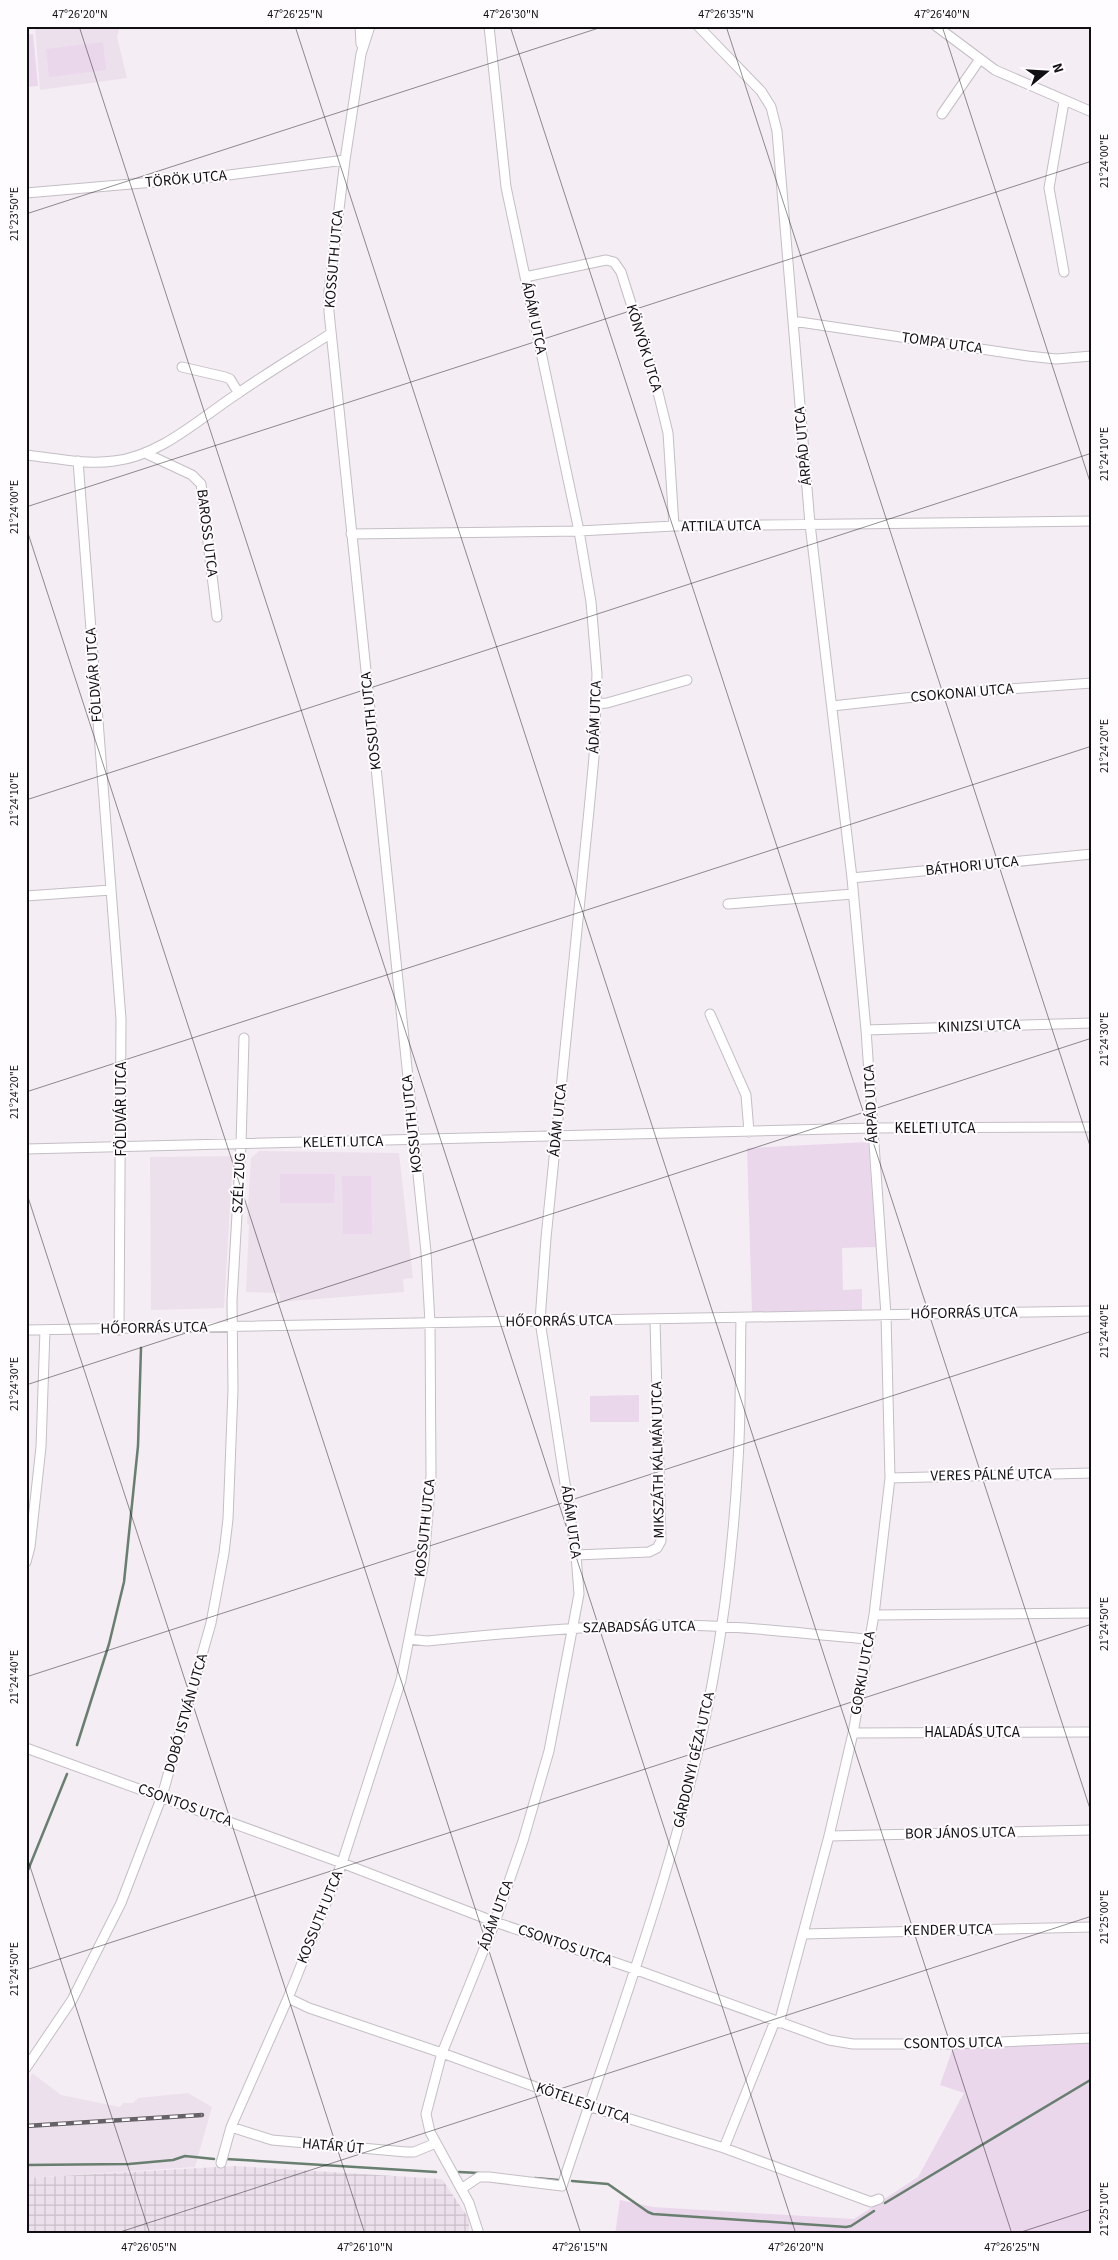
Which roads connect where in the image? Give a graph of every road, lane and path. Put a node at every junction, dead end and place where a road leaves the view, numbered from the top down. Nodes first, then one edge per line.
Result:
1 (361, 26) edge
2 (369, 26) edge
3 (490, 26) edge
4 (698, 26) edge
5 (936, 26) edge
6 (360, 54) junction
7 (980, 59) junction
8 (1064, 102) junction
9 (1092, 112) edge
10 (942, 114) dead end
11 (345, 160) junction
12 (26, 192) edge
13 (1064, 272) dead end
14 (525, 277) junction
15 (793, 321) junction
16 (330, 334) junction
17 (1092, 356) edge
18 (182, 367) dead end
19 (238, 392) junction
20 (145, 453) junction
21 (26, 455) edge
22 (78, 461) junction
23 (1092, 521) edge
24 (810, 524) junction
25 (674, 526) junction
26 (579, 531) junction
27 (351, 534) junction
28 (217, 617) dead end
29 (687, 680) dead end
30 (1092, 683) edge
31 (595, 704) junction
32 (832, 706) junction
33 (1092, 854) edge
34 (852, 878) junction
35 (111, 890) junction
36 (853, 894) junction
37 (26, 896) edge
38 (728, 904) dead end
39 (710, 1014) dead end
40 (1092, 1023) edge
41 (866, 1030) junction
42 (244, 1038) dead end
43 (872, 1128) junction
44 (1092, 1128) edge
45 (749, 1132) junction
46 (556, 1136) junction
47 (413, 1140) junction
48 (241, 1144) junction
49 (121, 1148) junction
50 (26, 1149) edge
51 (1092, 1311) edge
52 (886, 1315) junction
53 (741, 1318) junction
54 (655, 1320) junction
55 (540, 1321) junction
56 (430, 1323) junction
57 (233, 1327) junction
58 (26, 1330) edge
59 (45, 1330) junction
60 (119, 1330) junction
61 (1092, 1473) edge
62 (890, 1478) junction
63 (576, 1555) junction
64 (26, 1562) edge
65 (1092, 1613) edge
66 (874, 1615) junction
67 (720, 1627) junction
68 (572, 1628) junction
69 (409, 1639) junction
70 (869, 1639) junction
71 (1092, 1732) edge
72 (853, 1733) junction
73 (26, 1748) edge
74 (162, 1796) junction
75 (1092, 1830) edge
76 (829, 1836) junction
77 (342, 1863) junction
78 (495, 1922) junction
79 (1092, 1927) edge
80 (804, 1934) junction
81 (634, 1968) junction
82 (288, 1998) junction
83 (777, 2022) junction
84 (1092, 2038) edge
85 (442, 2053) junction
86 (26, 2068) edge
87 (588, 2106) junction
88 (231, 2127) junction
89 (436, 2143) junction
90 (724, 2148) junction
91 (221, 2164) dead end
92 (461, 2189) junction
93 (879, 2200) dead end
94 (479, 2234) edge

1 - 2 street
1 - 6 street, KOSSUTH UTCA
2 - 6 street, KOSSUTH UTCA
3 - 14 street, ÁDÁM UTCA
4 - 15 street, ÁRPÁD UTCA
5 - 7 street
6 - 11 street, KOSSUTH UTCA
7 - 8 street
7 - 10 street
8 - 9 street
8 - 13 street
11 - 12 street, TÖRÖK UTCA
11 - 16 street, KOSSUTH UTCA
14 - 25 street, KÖNYÖK UTCA
14 - 26 street, ÁDÁM UTCA
15 - 17 street, TOMPA UTCA
15 - 24 street, ÁRPÁD UTCA
16 - 19 street
16 - 27 street, KOSSUTH UTCA
18 - 19 street
19 - 20 street
20 - 22 street
20 - 28 street, BAROSS UTCA
21 - 22 street
22 - 35 street, FÖLDVÁR UTCA
23 - 24 street, ATTILA UTCA
24 - 25 street, ATTILA UTCA
24 - 32 street, ÁRPÁD UTCA
25 - 26 street, ATTILA UTCA
26 - 27 street, ATTILA UTCA
26 - 31 street, ÁDÁM UTCA
27 - 47 street, KOSSUTH UTCA
29 - 31 street
30 - 32 street, CSOKONAI UTCA
31 - 46 street, ÁDÁM UTCA
32 - 34 street, ÁRPÁD UTCA
33 - 34 street, BÁTHORI UTCA
34 - 36 street, ÁRPÁD UTCA
35 - 37 street
35 - 49 street, FÖLDVÁR UTCA
36 - 38 street
36 - 41 street, ÁRPÁD UTCA
39 - 45 street
40 - 41 street, KINIZSI UTCA
41 - 43 street, ÁRPÁD UTCA
42 - 48 street, SZÉL ZUG
43 - 44 street, KELETI UTCA
43 - 45 street, KELETI UTCA
43 - 52 street, ÁRPÁD UTCA
45 - 46 street, KELETI UTCA
46 - 47 street, KELETI UTCA
46 - 55 street, ÁDÁM UTCA
47 - 48 street, KELETI UTCA
47 - 56 street, KOSSUTH UTCA
48 - 49 street, KELETI UTCA
48 - 57 street, SZÉL ZUG
49 - 50 street, KELETI UTCA
49 - 60 street, FÖLDVÁR UTCA
51 - 52 street, HŐFORRÁS UTCA
52 - 53 street, HŐFORRÁS UTCA
52 - 62 street, GORKIJ UTCA
53 - 54 street, HŐFORRÁS UTCA
53 - 67 street, GÁRDONYI GÉZA UTCA
54 - 55 street, HŐFORRÁS UTCA
54 - 63 street, MIKSZÁTH KÁLMÁN UTCA
55 - 56 street, HŐFORRÁS UTCA
55 - 63 street, ÁDÁM UTCA
56 - 57 street, HŐFORRÁS UTCA
56 - 69 street, KOSSUTH UTCA
57 - 60 street, HŐFORRÁS UTCA
57 - 74 street, DOBÓ ISTVÁN UTCA
58 - 59 street, HŐFORRÁS UTCA
59 - 60 street, HŐFORRÁS UTCA
59 - 64 street
61 - 62 street, VERES PÁLNÉ UTCA
62 - 66 street, GORKIJ UTCA
63 - 68 street, ÁDÁM UTCA
65 - 66 street
66 - 70 street, GORKIJ UTCA
67 - 68 street, SZABADSÁG UTCA
67 - 70 street, SZABADSÁG UTCA
67 - 81 street, GÁRDONYI GÉZA UTCA
68 - 69 street, SZABADSÁG UTCA
68 - 78 street, ÁDÁM UTCA
69 - 77 street, KOSSUTH UTCA
70 - 72 street, GORKIJ UTCA
71 - 72 street, HALADÁS UTCA
72 - 76 street, GORKIJ UTCA
73 - 74 street, CSONTOS UTCA
74 - 77 street, CSONTOS UTCA
74 - 86 street, DOBÓ ISTVÁN UTCA
75 - 76 street, BOR JÁNOS UTCA
76 - 80 street, GORKIJ UTCA
77 - 78 street, CSONTOS UTCA
77 - 82 street, KOSSUTH UTCA
78 - 81 street, CSONTOS UTCA
78 - 85 street, ÁDÁM UTCA
79 - 80 street, KENDER UTCA
80 - 83 street, GORKIJ UTCA
81 - 83 street, CSONTOS UTCA
81 - 87 street, GÁRDONYI GÉZA UTCA
82 - 85 street, KÖTELESI UTCA
82 - 88 street, KOSSUTH UTCA
83 - 84 street, CSONTOS UTCA
83 - 90 street, GORKIJ UTCA
85 - 87 street, KÖTELESI UTCA
85 - 89 street, ÁDÁM UTCA
87 - 90 street, KÖTELESI UTCA
87 - 92 street, GÁRDONYI GÉZA UTCA
88 - 89 street, HATÁR ÚT
88 - 91 street, KOSSUTH UTCA
89 - 92 street, ÁDÁM UTCA
90 - 93 street, KÖTELESI UTCA
92 - 94 street, ÁDÁM UTCA

